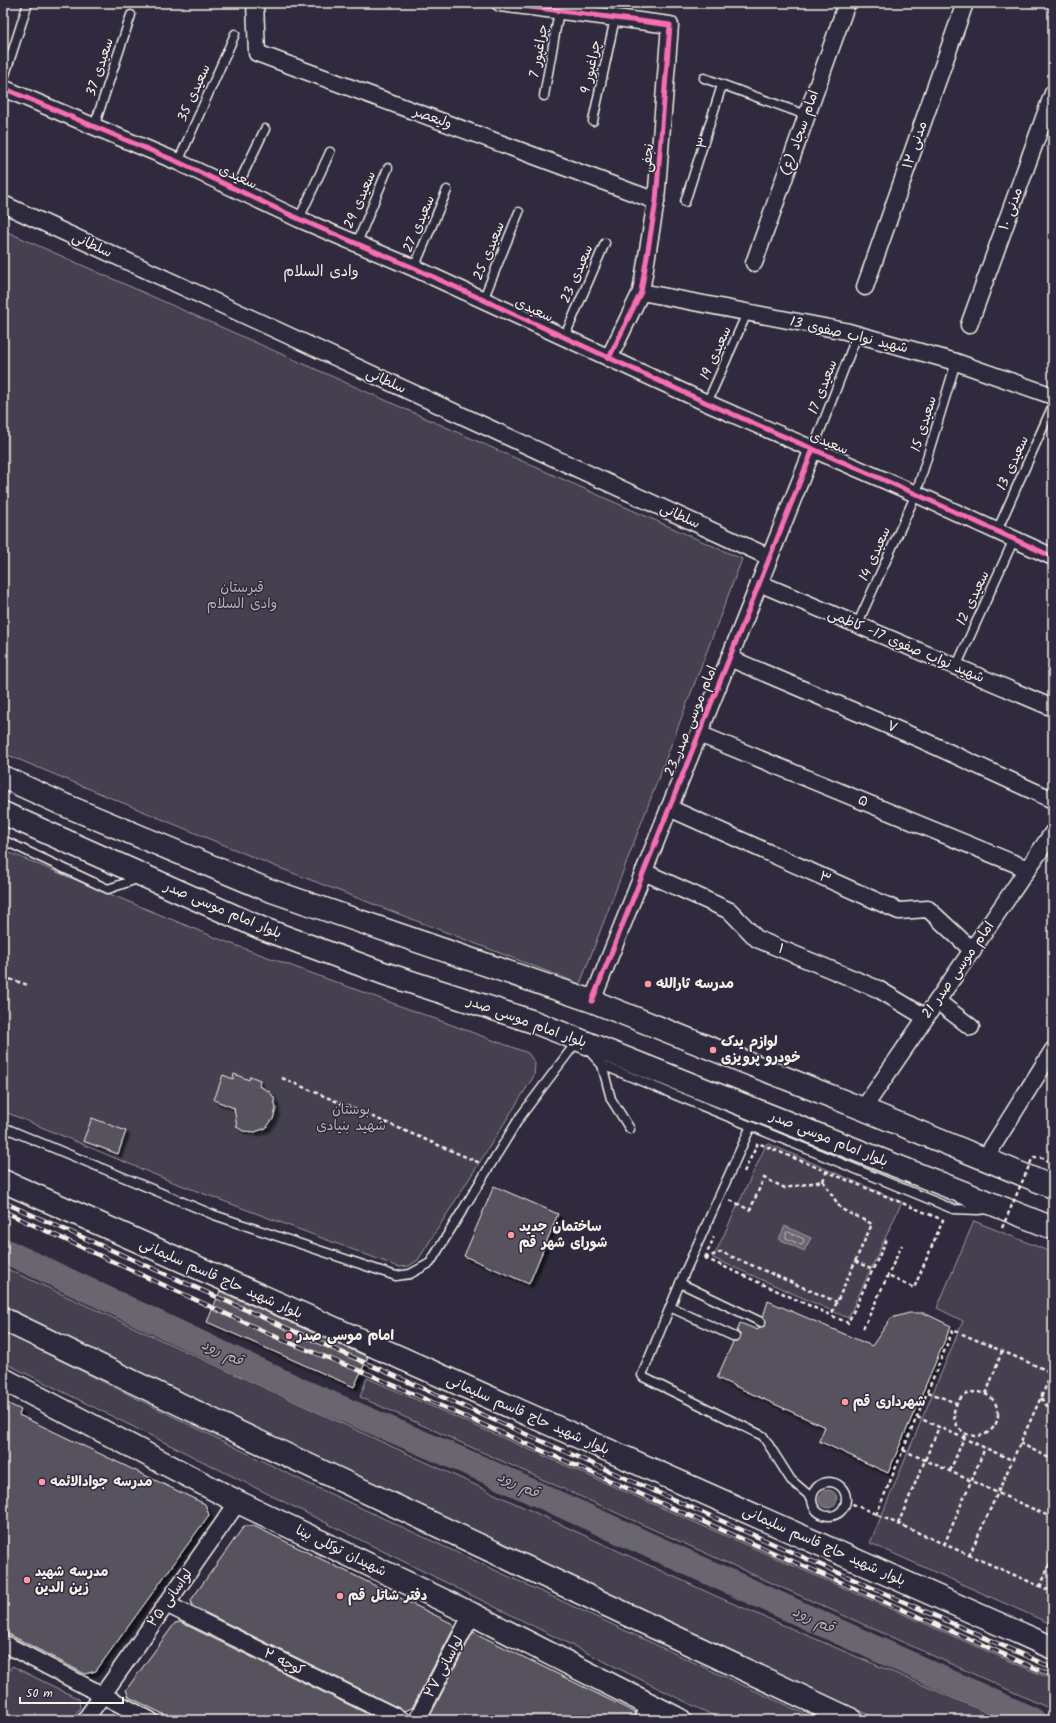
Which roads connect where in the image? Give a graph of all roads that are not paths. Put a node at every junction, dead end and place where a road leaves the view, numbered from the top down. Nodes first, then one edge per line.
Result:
1 (28, 3) edge
2 (255, 3) edge
3 (500, 3) edge
4 (847, 3) edge
5 (965, 3) edge
6 (559, 11) junction
7 (131, 15) dead end
8 (615, 18) junction
9 (235, 34) dead end
10 (704, 78) dead end
11 (3, 81) edge
12 (722, 85) junction
13 (3, 88) edge
14 (1053, 93) edge
15 (544, 96) dead end
16 (806, 115) junction
17 (593, 121) dead end
18 (94, 126) junction
19 (265, 128) dead end
20 (330, 152) dead end
21 (178, 162) junction
22 (388, 168) dead end
23 (236, 190) junction
24 (447, 190) dead end
25 (656, 201) junction
26 (685, 202) dead end
27 (3, 204) edge
28 (519, 212) dead end
29 (299, 219) junction
30 (357, 243) junction
31 (605, 243) dead end
32 (754, 263) dead end
33 (414, 268) junction
34 (865, 287) dead end
35 (641, 292) junction
36 (483, 300) junction
37 (747, 313) junction
38 (969, 325) dead end
39 (857, 335) junction
40 (564, 338) junction
41 (609, 358) junction
42 (956, 362) junction
43 (1053, 396) edge
44 (708, 403) junction
45 (1053, 405) edge
46 (812, 449) junction
47 (916, 494) junction
48 (997, 531) junction
49 (1014, 540) junction
50 (769, 557) junction
51 (1053, 557) edge
52 (759, 583) junction
53 (857, 625) junction
54 (729, 658) junction
55 (956, 667) junction
56 (1053, 708) edge
57 (699, 734) junction
58 (3, 777) edge
59 (1053, 800) edge
60 (669, 808) junction
61 (3, 813) edge
62 (1053, 832) edge
63 (3, 840) edge
64 (1028, 869) junction
65 (644, 872) junction
66 (144, 877) junction
67 (973, 951) junction
68 (592, 1001) junction
69 (937, 1001) junction
70 (925, 1017) junction
71 (971, 1027) dead end
72 (578, 1040) junction
73 (1053, 1050) edge
74 (602, 1065) junction
75 (863, 1109) junction
76 (751, 1126) junction
77 (3, 1127) edge
78 (630, 1129) dead end
79 (984, 1160) junction
80 (1051, 1177) edge
81 (3, 1181) edge
82 (1000, 1207) junction
83 (1053, 1228) edge
84 (680, 1283) junction
85 (670, 1307) junction
86 (3, 1319) edge
87 (761, 1322) dead end
88 (735, 1337) dead end
89 (3, 1379) edge
90 (811, 1497) junction
91 (238, 1502) junction
92 (166, 1604) junction
93 (472, 1614) junction
94 (3, 1643) edge
95 (1053, 1648) edge
96 (102, 1695) junction
97 (646, 1713) edge
98 (85, 1720) edge
99 (150, 1720) edge
100 (402, 1720) edge
101 (416, 1720) edge
102 (680, 1720) edge
103 (852, 1720) edge

1 - 11 lane
2 - 25 street, ولیعصر
3 - 6 street
4 - 16 street, امام سجاد (ع)
5 - 34 street, مدنی ۱۲
6 - 8 street
6 - 15 lane, چراغپور 7
7 - 18 lane, سعیدی 37
8 - 17 lane, چراغپور 9
8 - 25 street, نجفی
9 - 21 lane, سعیدی 35
10 - 12 lane
12 - 16 lane
12 - 26 lane, ۳
13 - 18 street, سعیدی
14 - 38 street, مدنی ۱۰
16 - 32 street, امام سجاد (ع)
18 - 21 street, سعیدی
19 - 23 lane
20 - 29 lane
21 - 23 street, سعیدی
22 - 30 lane, سعیدی 29
23 - 29 street, سعیدی
24 - 33 lane, سعیدی 27
25 - 35 street, نجفی
27 - 50 street, سلطانی
28 - 36 lane, سعیدی 25
29 - 30 street, سعیدی
30 - 33 street, سعیدی
31 - 40 lane, سعیدی 23
33 - 36 street, سعیدی
35 - 37 street, شهید نواب صفوی 13
35 - 41 street, نجفی
36 - 40 street, سعیدی
37 - 39 street, شهید نواب صفوی 13
37 - 44 lane, سعیدی 19
39 - 42 street, شهید نواب صفوی 13
39 - 46 lane, سعیدی 17
40 - 41 street, سعیدی
41 - 44 street, سعیدی
42 - 43 street, شهید نواب صفوی 13
42 - 47 lane, سعیدی 15
44 - 46 street, سعیدی
45 - 48 lane, سعیدی 13
46 - 47 street, سعیدی
46 - 50 street, امام موسی صدر 23
47 - 48 street, سعیدی
47 - 53 lane, سعیدی 14
48 - 49 street, سعیدی
49 - 51 street, سعیدی
49 - 55 lane, سعیدی 12
50 - 52 street, امام موسی صدر 23
52 - 53 street, شهید نواب صفوی 17- کاظمی
52 - 54 street, امام موسی صدر 23
53 - 55 street, شهید نواب صفوی 17- کاظمی
54 - 57 street, امام موسی صدر 23
54 - 59 street, ۷
55 - 56 street, شهید نواب صفوی 17- کاظمی
57 - 60 street, امام موسی صدر 23
57 - 64 street, ۵
58 - 68 main road
60 - 65 street, امام موسی صدر 23
60 - 67 street, ۳
61 - 66 main road, بلوار امام موسی صدر
62 - 64 street, امام موسی صدر 21
63 - 66 lane
64 - 67 street, امام موسی صدر 21
65 - 68 street, امام موسی صدر 23
65 - 70 street, ۱
66 - 72 main road, بلوار امام موسی صدر
67 - 69 street, امام موسی صدر 21
68 - 75 main road
69 - 70 street, امام موسی صدر 21
69 - 71 street
70 - 75 street, امام موسی صدر 21
72 - 74 lane
72 - 77 lane
72 - 82 main road, بلوار امام موسی صدر
73 - 79 street
74 - 76 lane
74 - 78 lane
75 - 79 main road
76 - 82 lane
76 - 84 lane
79 - 80 main road
81 - 95 main road, بلوار شهید حاج قاسم سلیمانی
82 - 83 main road, بلوار امام موسی صدر
84 - 85 lane
84 - 87 lane
85 - 88 lane
85 - 90 lane
86 - 103 main road
89 - 91 main road, شهیدان توکلی بینا
90 - 90 lane
91 - 92 street, لواسانی ۲۵
91 - 93 main road, شهیدان توکلی بینا
92 - 96 street, لواسانی ۲۵
92 - 100 street, کوچه ۲
93 - 97 main road, شهیدان توکلی بینا
93 - 101 street, لواسانی ۲۷
94 - 96 street
96 - 98 street, لواسانی ۲۵
96 - 99 street
97 - 102 main road, شهیدان توکلی بینا

